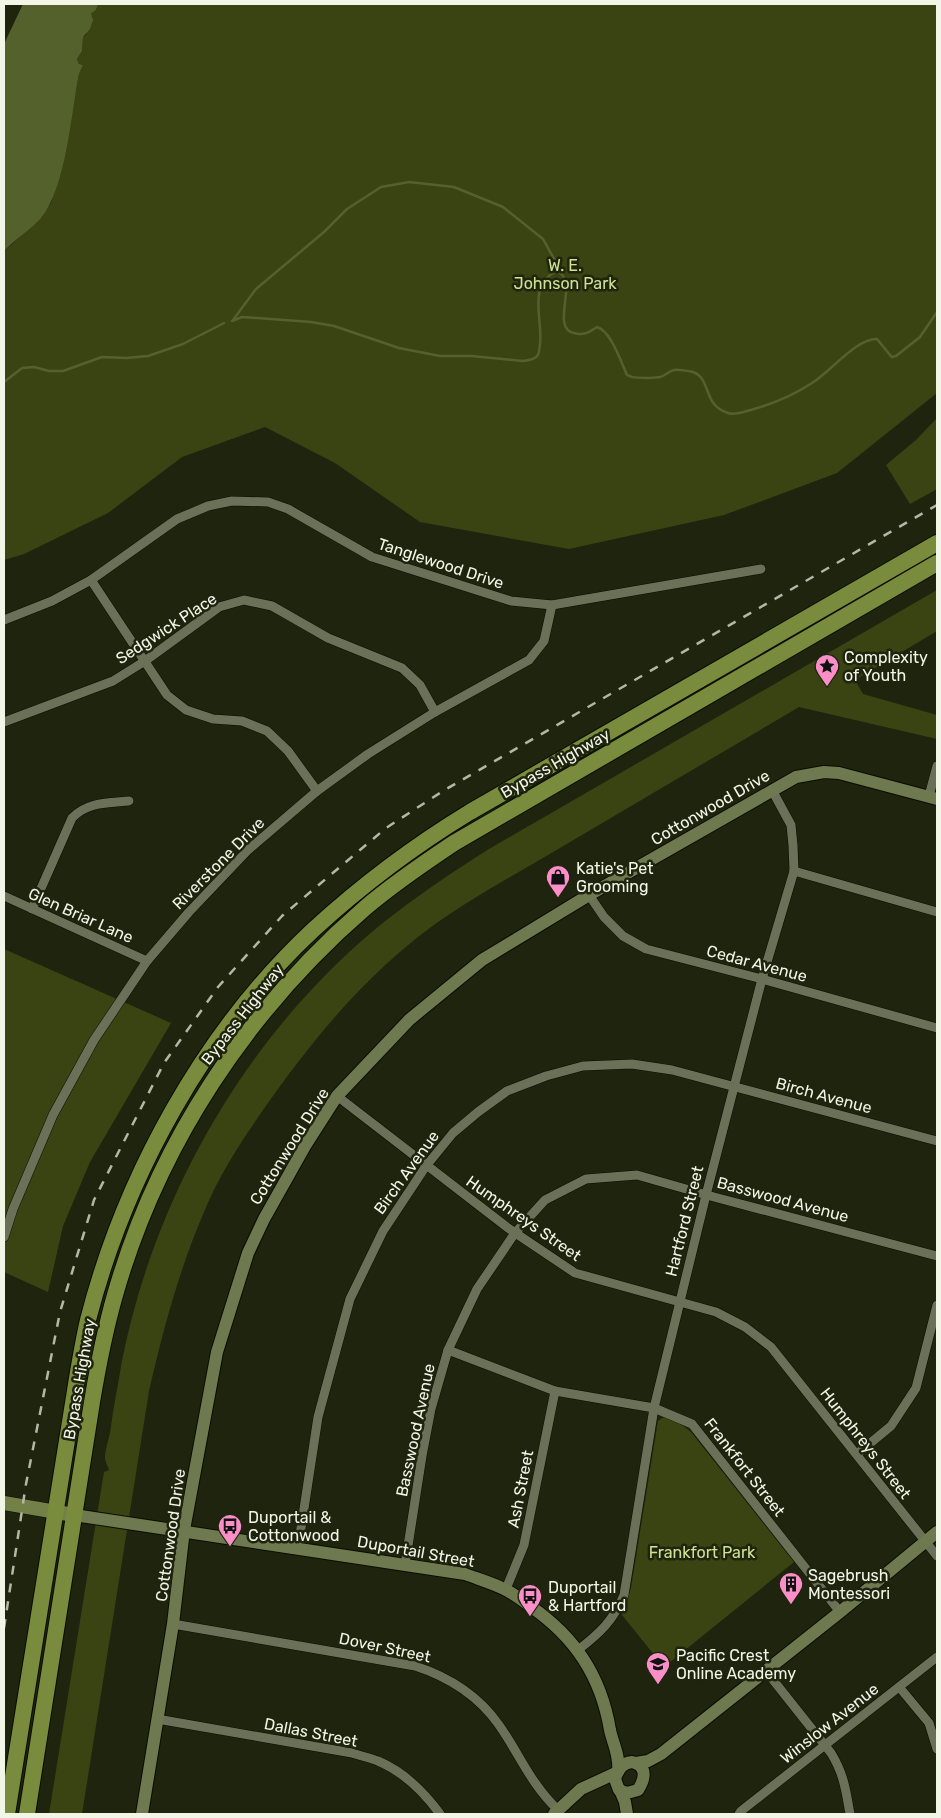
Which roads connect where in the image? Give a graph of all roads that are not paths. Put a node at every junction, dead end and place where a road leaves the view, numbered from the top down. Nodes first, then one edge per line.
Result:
1 (937, 543) edge
2 (937, 564) edge
3 (761, 569) dead end
4 (91, 580) junction
5 (552, 605) junction
6 (4, 620) edge
7 (145, 661) junction
8 (435, 712) junction
9 (4, 722) edge
10 (937, 766) edge
11 (772, 790) junction
12 (317, 791) junction
13 (933, 798) edge
14 (129, 801) dead end
15 (794, 871) junction
16 (589, 895) junction
17 (4, 896) edge
18 (32, 909) junction
19 (937, 912) edge
20 (147, 961) junction
21 (762, 979) junction
22 (937, 1028) edge
23 (735, 1087) junction
24 (338, 1096) junction
25 (937, 1142) edge
26 (426, 1166) junction
27 (706, 1195) junction
28 (515, 1234) junction
29 (4, 1237) edge
30 (937, 1256) edge
31 (679, 1301) junction
32 (937, 1305) edge
33 (448, 1350) junction
34 (554, 1391) junction
35 (654, 1408) junction
36 (856, 1454) junction
37 (4, 1503) edge
38 (56, 1511) junction
39 (74, 1514) junction
40 (184, 1530) junction
41 (937, 1532) edge
42 (925, 1542) junction
43 (298, 1548) junction
44 (937, 1556) edge
45 (405, 1565) junction
46 (506, 1590) junction
47 (840, 1612) junction
48 (173, 1624) junction
49 (578, 1650) junction
50 (937, 1657) edge
51 (766, 1671) junction
52 (900, 1688) junction
53 (608, 1717) junction
54 (157, 1719) junction
55 (681, 1738) junction
56 (824, 1745) junction
57 (937, 1749) edge
58 (636, 1763) junction
59 (618, 1771) junction
60 (640, 1785) junction
61 (619, 1790) junction
62 (568, 1800) junction
63 (556, 1812) edge
64 (8, 1814) edge
65 (27, 1814) edge
66 (144, 1814) edge
67 (440, 1814) edge
68 (627, 1814) edge
69 (635, 1814) edge
70 (740, 1814) edge
71 (850, 1814) edge

1 - 38 highway, Bypass Highway
2 - 39 highway, Bypass Highway
3 - 5 street, Tanglewood Drive
4 - 5 street, Tanglewood Drive
4 - 6 street, Tanglewood Drive
4 - 7 street
5 - 8 street, Riverstone Drive
7 - 8 street, Sedgwick Place
7 - 9 street, Sedgwick Place
7 - 12 street
8 - 12 street, Riverstone Drive
10 - 13 street
11 - 13 street, Cottonwood Drive
11 - 15 street, Hartford Street
11 - 16 street, Cottonwood Drive
12 - 20 street, Riverstone Drive
14 - 18 street
15 - 19 street
15 - 21 street, Hartford Street
16 - 21 street, Cedar Avenue
16 - 24 street, Cottonwood Drive
17 - 18 street, Glen Briar Lane
18 - 20 street, Glen Briar Lane
20 - 29 street, Riverstone Drive
21 - 22 street, Cedar Avenue
21 - 23 street, Hartford Street
23 - 25 street, Birch Avenue
23 - 26 street, Birch Avenue
23 - 27 street, Hartford Street
24 - 26 street, Humphreys Street
24 - 40 street, Cottonwood Drive
26 - 28 street, Humphreys Street
26 - 43 street, Birch Avenue
27 - 28 street, Basswood Avenue
27 - 30 street, Basswood Avenue
27 - 31 street, Hartford Street
28 - 31 street, Humphreys Street
28 - 33 street, Basswood Avenue
31 - 35 street, Hartford Street
31 - 36 street, Humphreys Street
32 - 36 street
33 - 34 street, Frankfort Street
33 - 45 street, Basswood Avenue
34 - 35 street, Frankfort Street
34 - 46 street, Ash Street
35 - 47 street, Frankfort Street
35 - 49 street, Hartford Street
36 - 42 street, Humphreys Street
37 - 38 main road, Duportail Street
38 - 39 main road, Duportail Street
38 - 64 highway, Bypass Highway
39 - 40 street, Duportail Street
39 - 65 highway, Bypass Highway
40 - 43 street, Duportail Street
40 - 48 street, Cottonwood Drive
41 - 42 street
42 - 44 street, Humphreys Street
42 - 47 street
43 - 45 street, Duportail Street
45 - 46 street, Duportail Street
46 - 49 street, Duportail Street
47 - 51 street
48 - 54 street, Cottonwood Drive
48 - 63 street, Dover Street
49 - 53 street, Duportail Street
50 - 52 street, Winslow Avenue
51 - 55 street
51 - 56 street
52 - 56 street, Winslow Avenue
52 - 57 street
53 - 58 street, Duportail Street
53 - 59 street, Duportail Street
54 - 66 street, Cottonwood Drive
54 - 67 street, Dallas Street
55 - 58 street
55 - 60 street
56 - 70 street, Winslow Avenue
56 - 71 street
58 - 59 street
58 - 60 street
59 - 61 street
59 - 62 street
60 - 61 street
60 - 69 street
61 - 62 street
61 - 68 street
62 - 63 street

